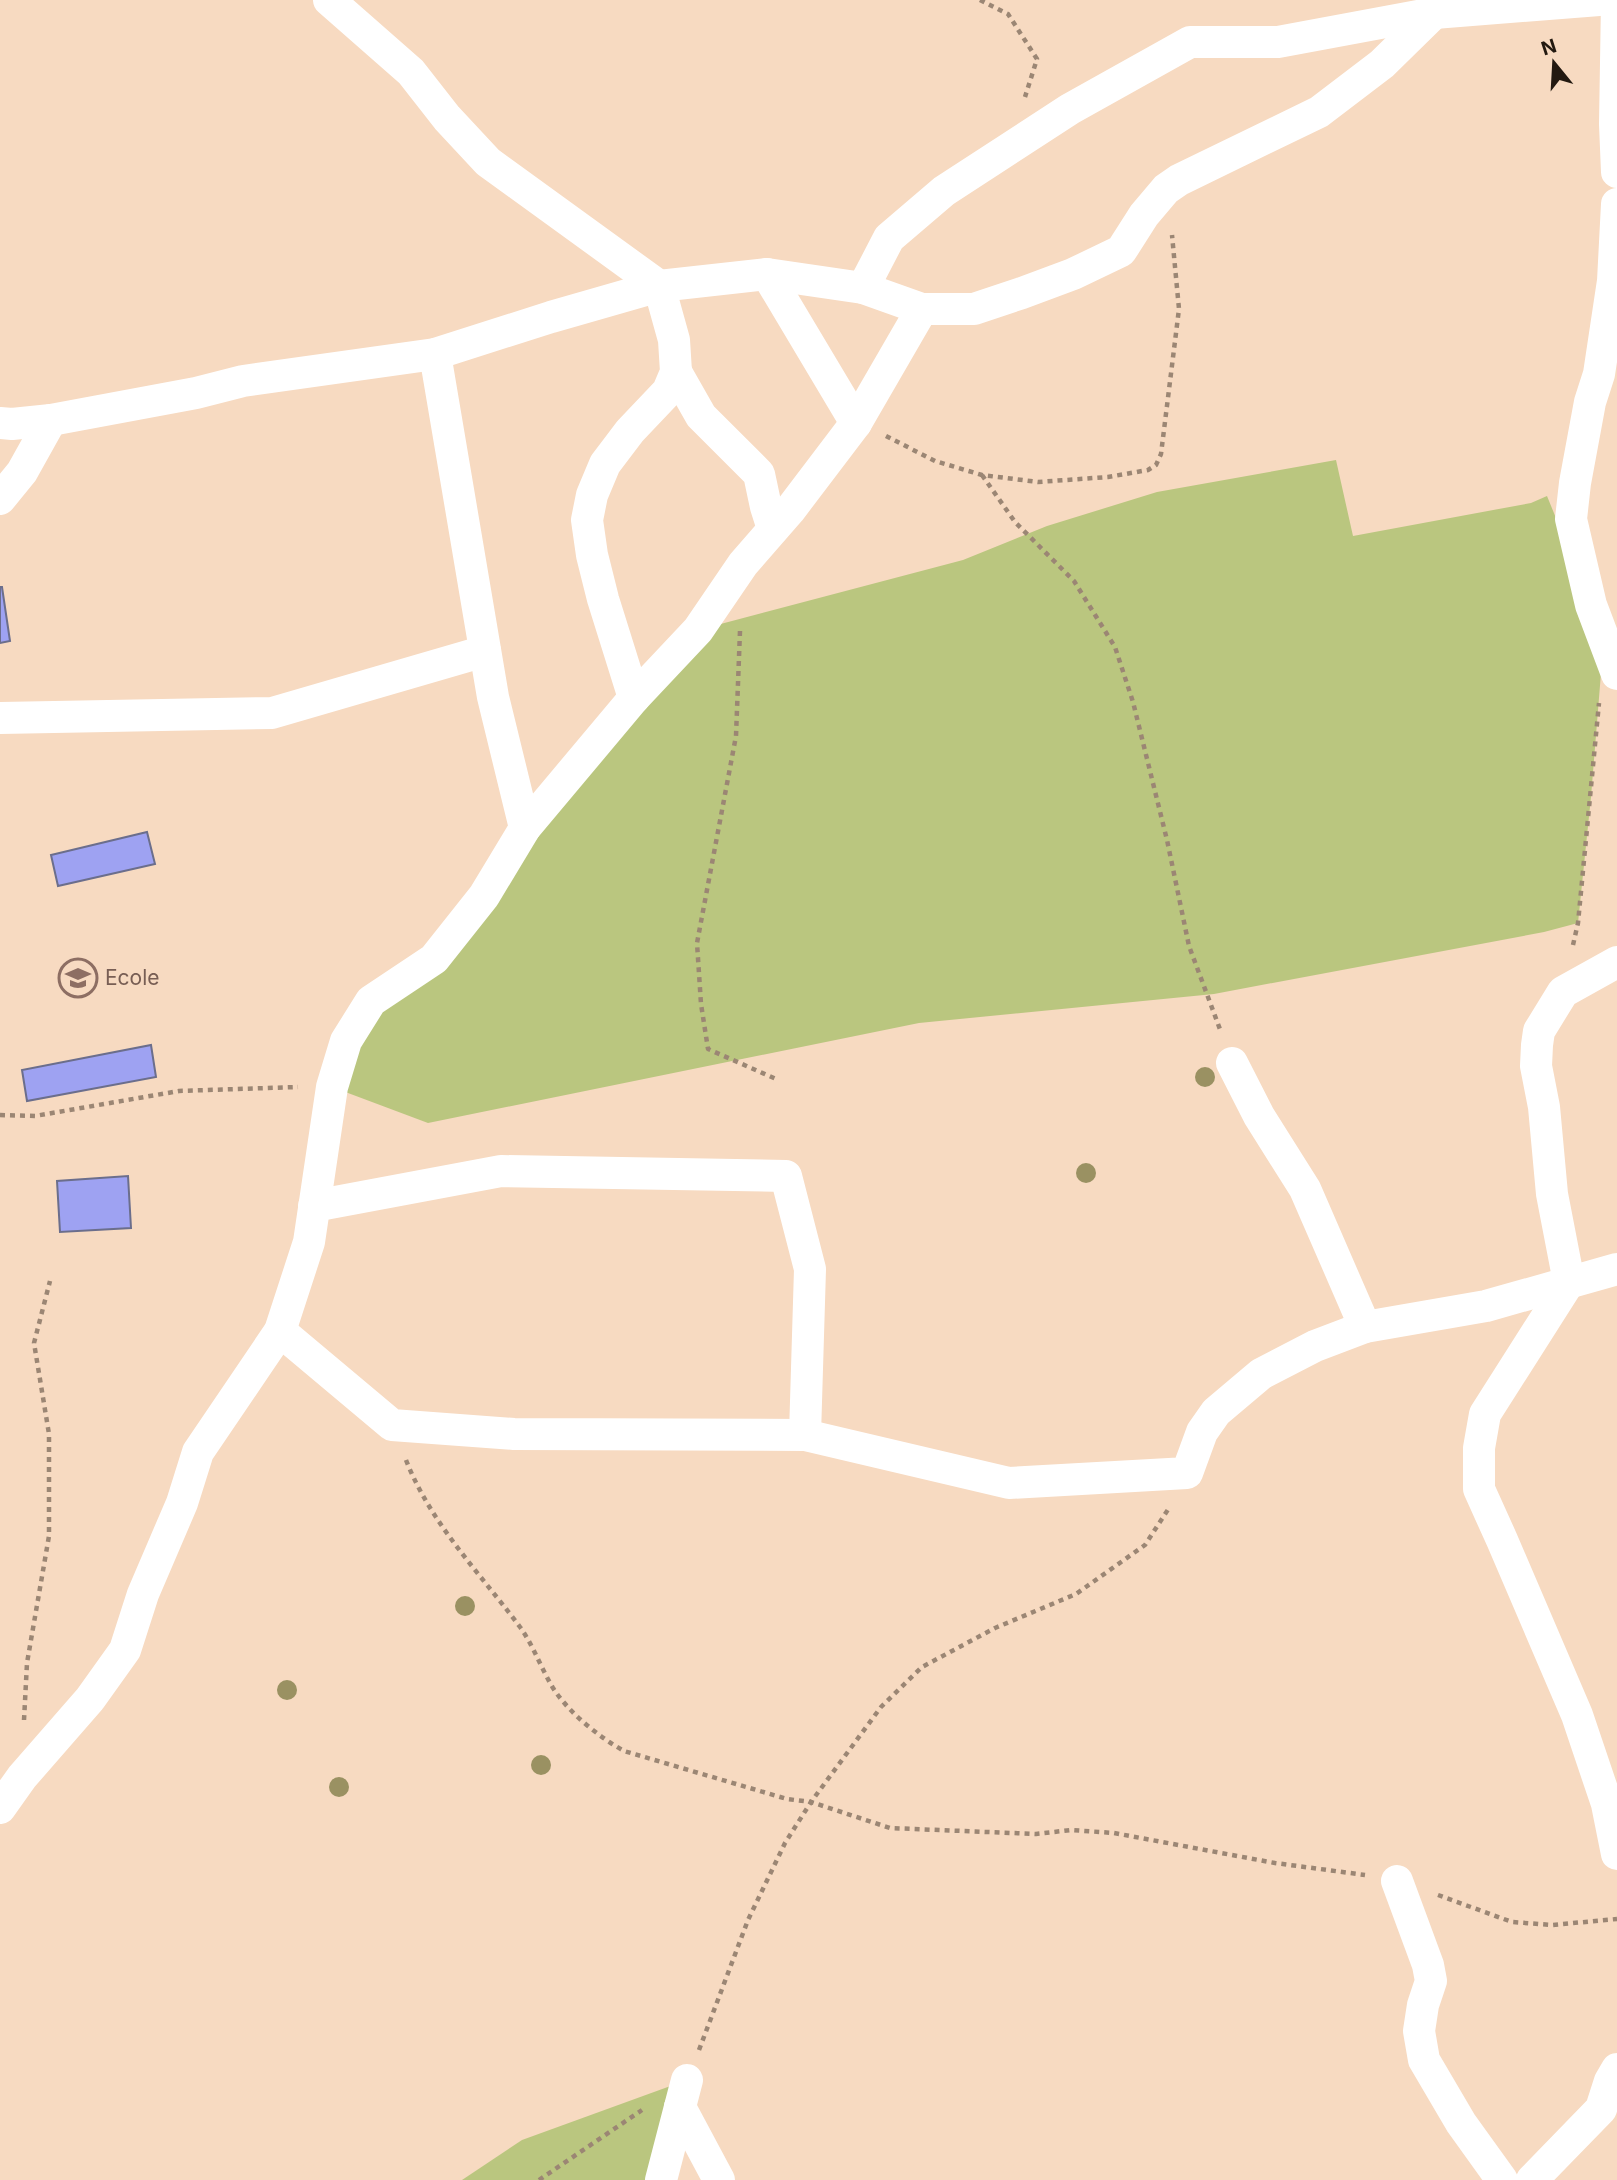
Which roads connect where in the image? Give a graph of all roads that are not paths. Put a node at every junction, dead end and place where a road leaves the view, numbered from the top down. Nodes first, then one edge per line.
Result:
1 (329, 0) edge
2 (1600, 0) edge
3 (1617, 1) edge
4 (1434, 13) junction
5 (1617, 172) edge
6 (1617, 204) edge
7 (767, 274) junction
8 (659, 286) junction
9 (863, 288) junction
10 (922, 309) junction
11 (435, 354) junction
12 (676, 372) junction
13 (51, 420) junction
14 (0, 423) edge
15 (856, 423) junction
16 (0, 499) edge
17 (774, 528) junction
18 (485, 651) junction
19 (1608, 682) edge
20 (634, 698) junction
21 (0, 718) edge
22 (525, 828) junction
23 (1617, 962) edge
24 (1232, 1063) road end
25 (314, 1206) junction
26 (1617, 1269) edge
27 (1569, 1282) junction
28 (1365, 1327) junction
29 (280, 1331) junction
30 (805, 1434) junction
31 (0, 1808) edge
32 (1617, 1854) edge
33 (1397, 1881) road end
34 (1615, 2081) edge
35 (661, 2180) edge
36 (719, 2180) edge
37 (1502, 2180) edge
38 (1532, 2180) edge

1 - 8 street
2 - 4 street
3 - 5 street
4 - 9 street
4 - 10 street
6 - 19 street
7 - 8 street
7 - 9 street
7 - 15 street
8 - 11 street
8 - 12 street
9 - 10 street
10 - 15 street
11 - 13 street
11 - 18 street
12 - 17 street
12 - 20 street
13 - 14 street
13 - 16 street
15 - 17 street
17 - 20 street
18 - 21 street
18 - 22 street
20 - 22 street
22 - 25 street
23 - 27 street
24 - 28 street
25 - 29 street
25 - 30 street
26 - 27 street
27 - 28 street
27 - 32 street
28 - 30 street
29 - 30 street
29 - 31 street
33 - 37 street
34 - 38 street
35 - 36 street

